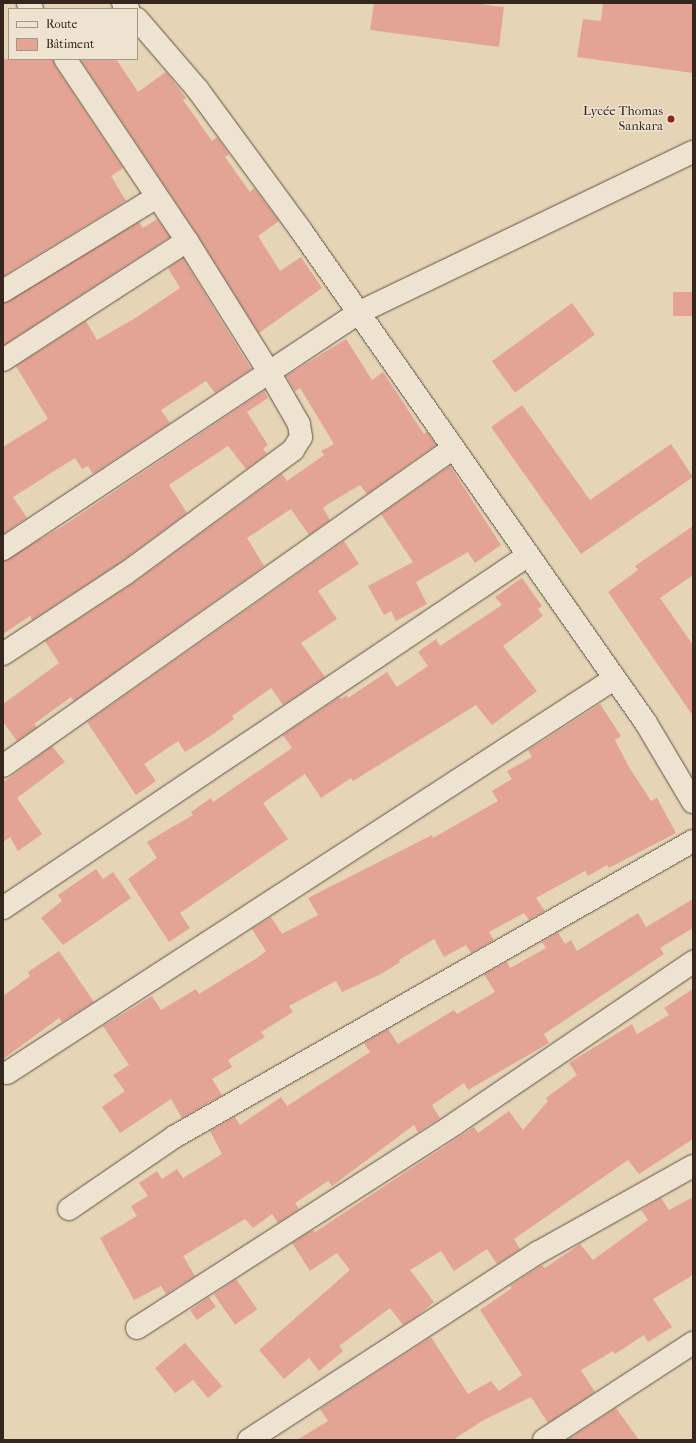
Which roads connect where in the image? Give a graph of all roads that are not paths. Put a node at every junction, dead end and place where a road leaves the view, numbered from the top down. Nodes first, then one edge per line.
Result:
1 (138, 20) edge
2 (66, 60) edge
3 (693, 152) edge
4 (157, 197) junction
5 (187, 241) junction
6 (3, 291) edge
7 (358, 313) junction
8 (3, 360) edge
9 (269, 372) junction
10 (452, 449) junction
11 (3, 548) edge
12 (527, 556) junction
13 (3, 654) edge
14 (614, 678) junction
15 (3, 766) edge
16 (693, 802) edge
17 (693, 841) edge
18 (3, 908) edge
19 (693, 962) edge
20 (7, 1073) dead end
21 (693, 1166) edge
22 (68, 1209) dead end
23 (137, 1328) dead end
24 (693, 1343) edge
25 (249, 1440) edge
26 (544, 1440) edge

1 - 7 street
2 - 4 street
3 - 7 street
4 - 5 street
4 - 6 street
5 - 8 street
5 - 9 street
7 - 9 street
7 - 10 street
9 - 11 street
9 - 13 street
10 - 12 street
10 - 15 street
12 - 14 street
12 - 18 street
14 - 16 street
14 - 20 street
17 - 22 street
19 - 23 street
21 - 25 street
24 - 26 street

